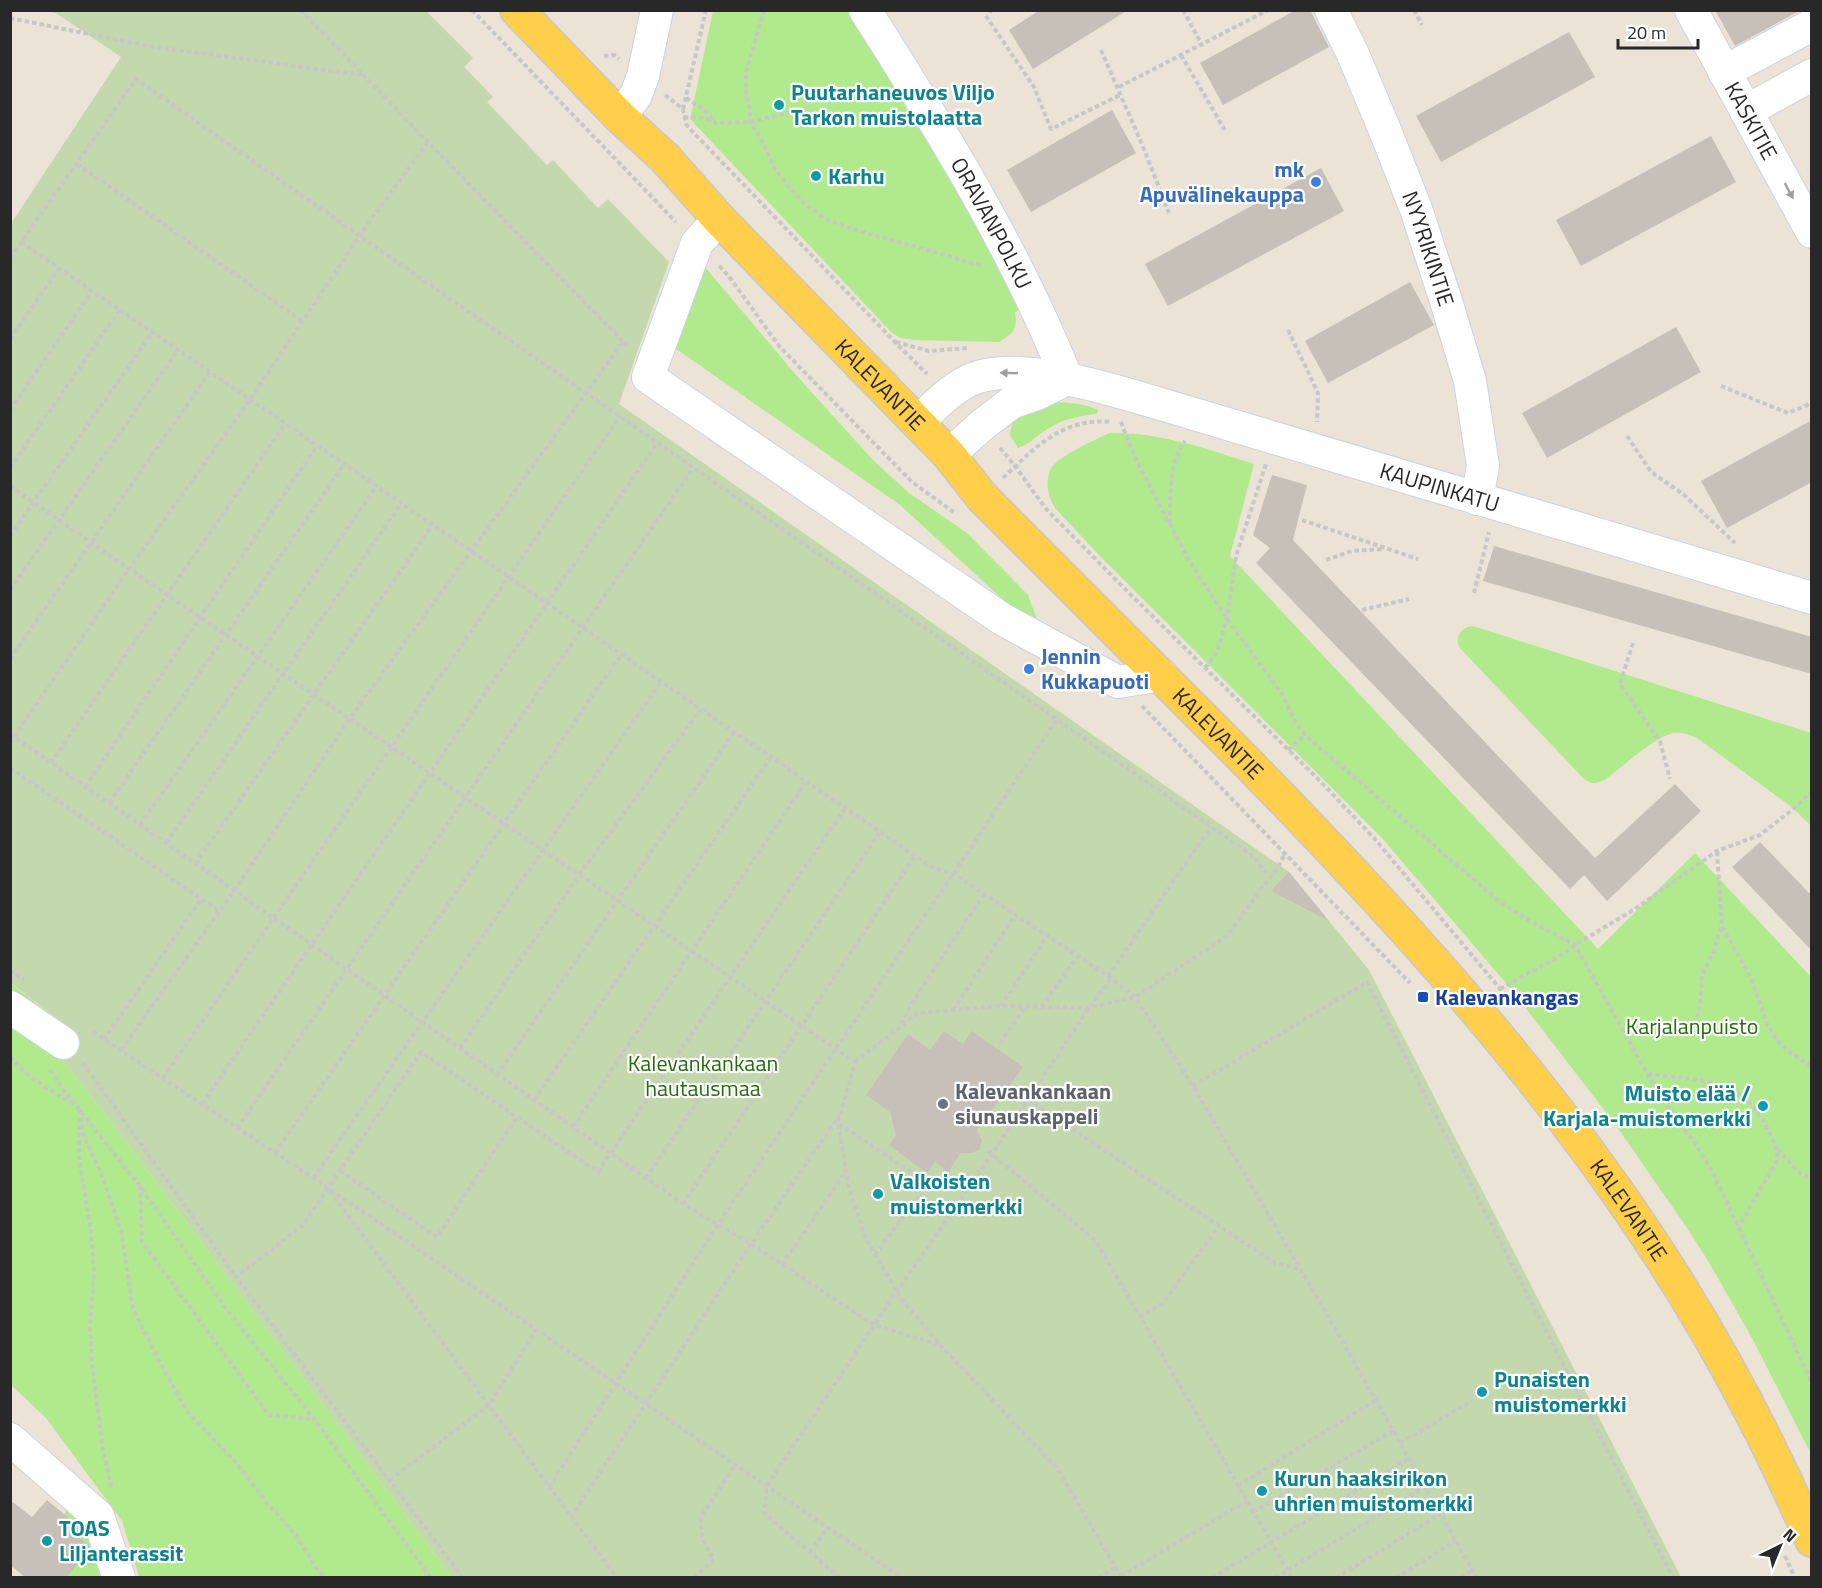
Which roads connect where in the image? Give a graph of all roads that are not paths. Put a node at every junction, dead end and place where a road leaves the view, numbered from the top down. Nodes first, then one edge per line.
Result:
1 (516, 10) edge
2 (657, 10) edge
3 (865, 10) edge
4 (1331, 10) edge
5 (1691, 10) edge
6 (1812, 25) edge
7 (1724, 72) junction
8 (1812, 75) edge
9 (1746, 111) junction
10 (620, 117) junction
11 (719, 219) junction
12 (1812, 232) edge
13 (1067, 379) junction
14 (917, 423) junction
15 (949, 456) junction
16 (1478, 514) junction
17 (1812, 598) edge
18 (1161, 675) junction
19 (10, 1007) edge
20 (63, 1055) road end
21 (10, 1439) edge
22 (1796, 1543) edge
23 (119, 1578) edge

1 - 10 main road, KALEVANTIE
2 - 10 street
3 - 13 street, ORAVANPOLKU
4 - 16 street, NYYRIKINTIE
5 - 7 street, KASKITIE
6 - 7 street
7 - 9 street, KASKITIE
8 - 9 street
9 -> 12 street, KASKITIE
10 - 11 main road, KALEVANTIE
11 - 14 main road, KALEVANTIE
11 - 18 street
13 -> 14 street, KAUPINKATU
13 - 15 street
13 - 16 street, KAUPINKATU
14 - 15 main road, KALEVANTIE
15 - 18 main road, KALEVANTIE
16 - 17 street, KAUPINKATU
18 - 22 main road, KALEVANTIE
19 - 20 street
21 - 23 street

